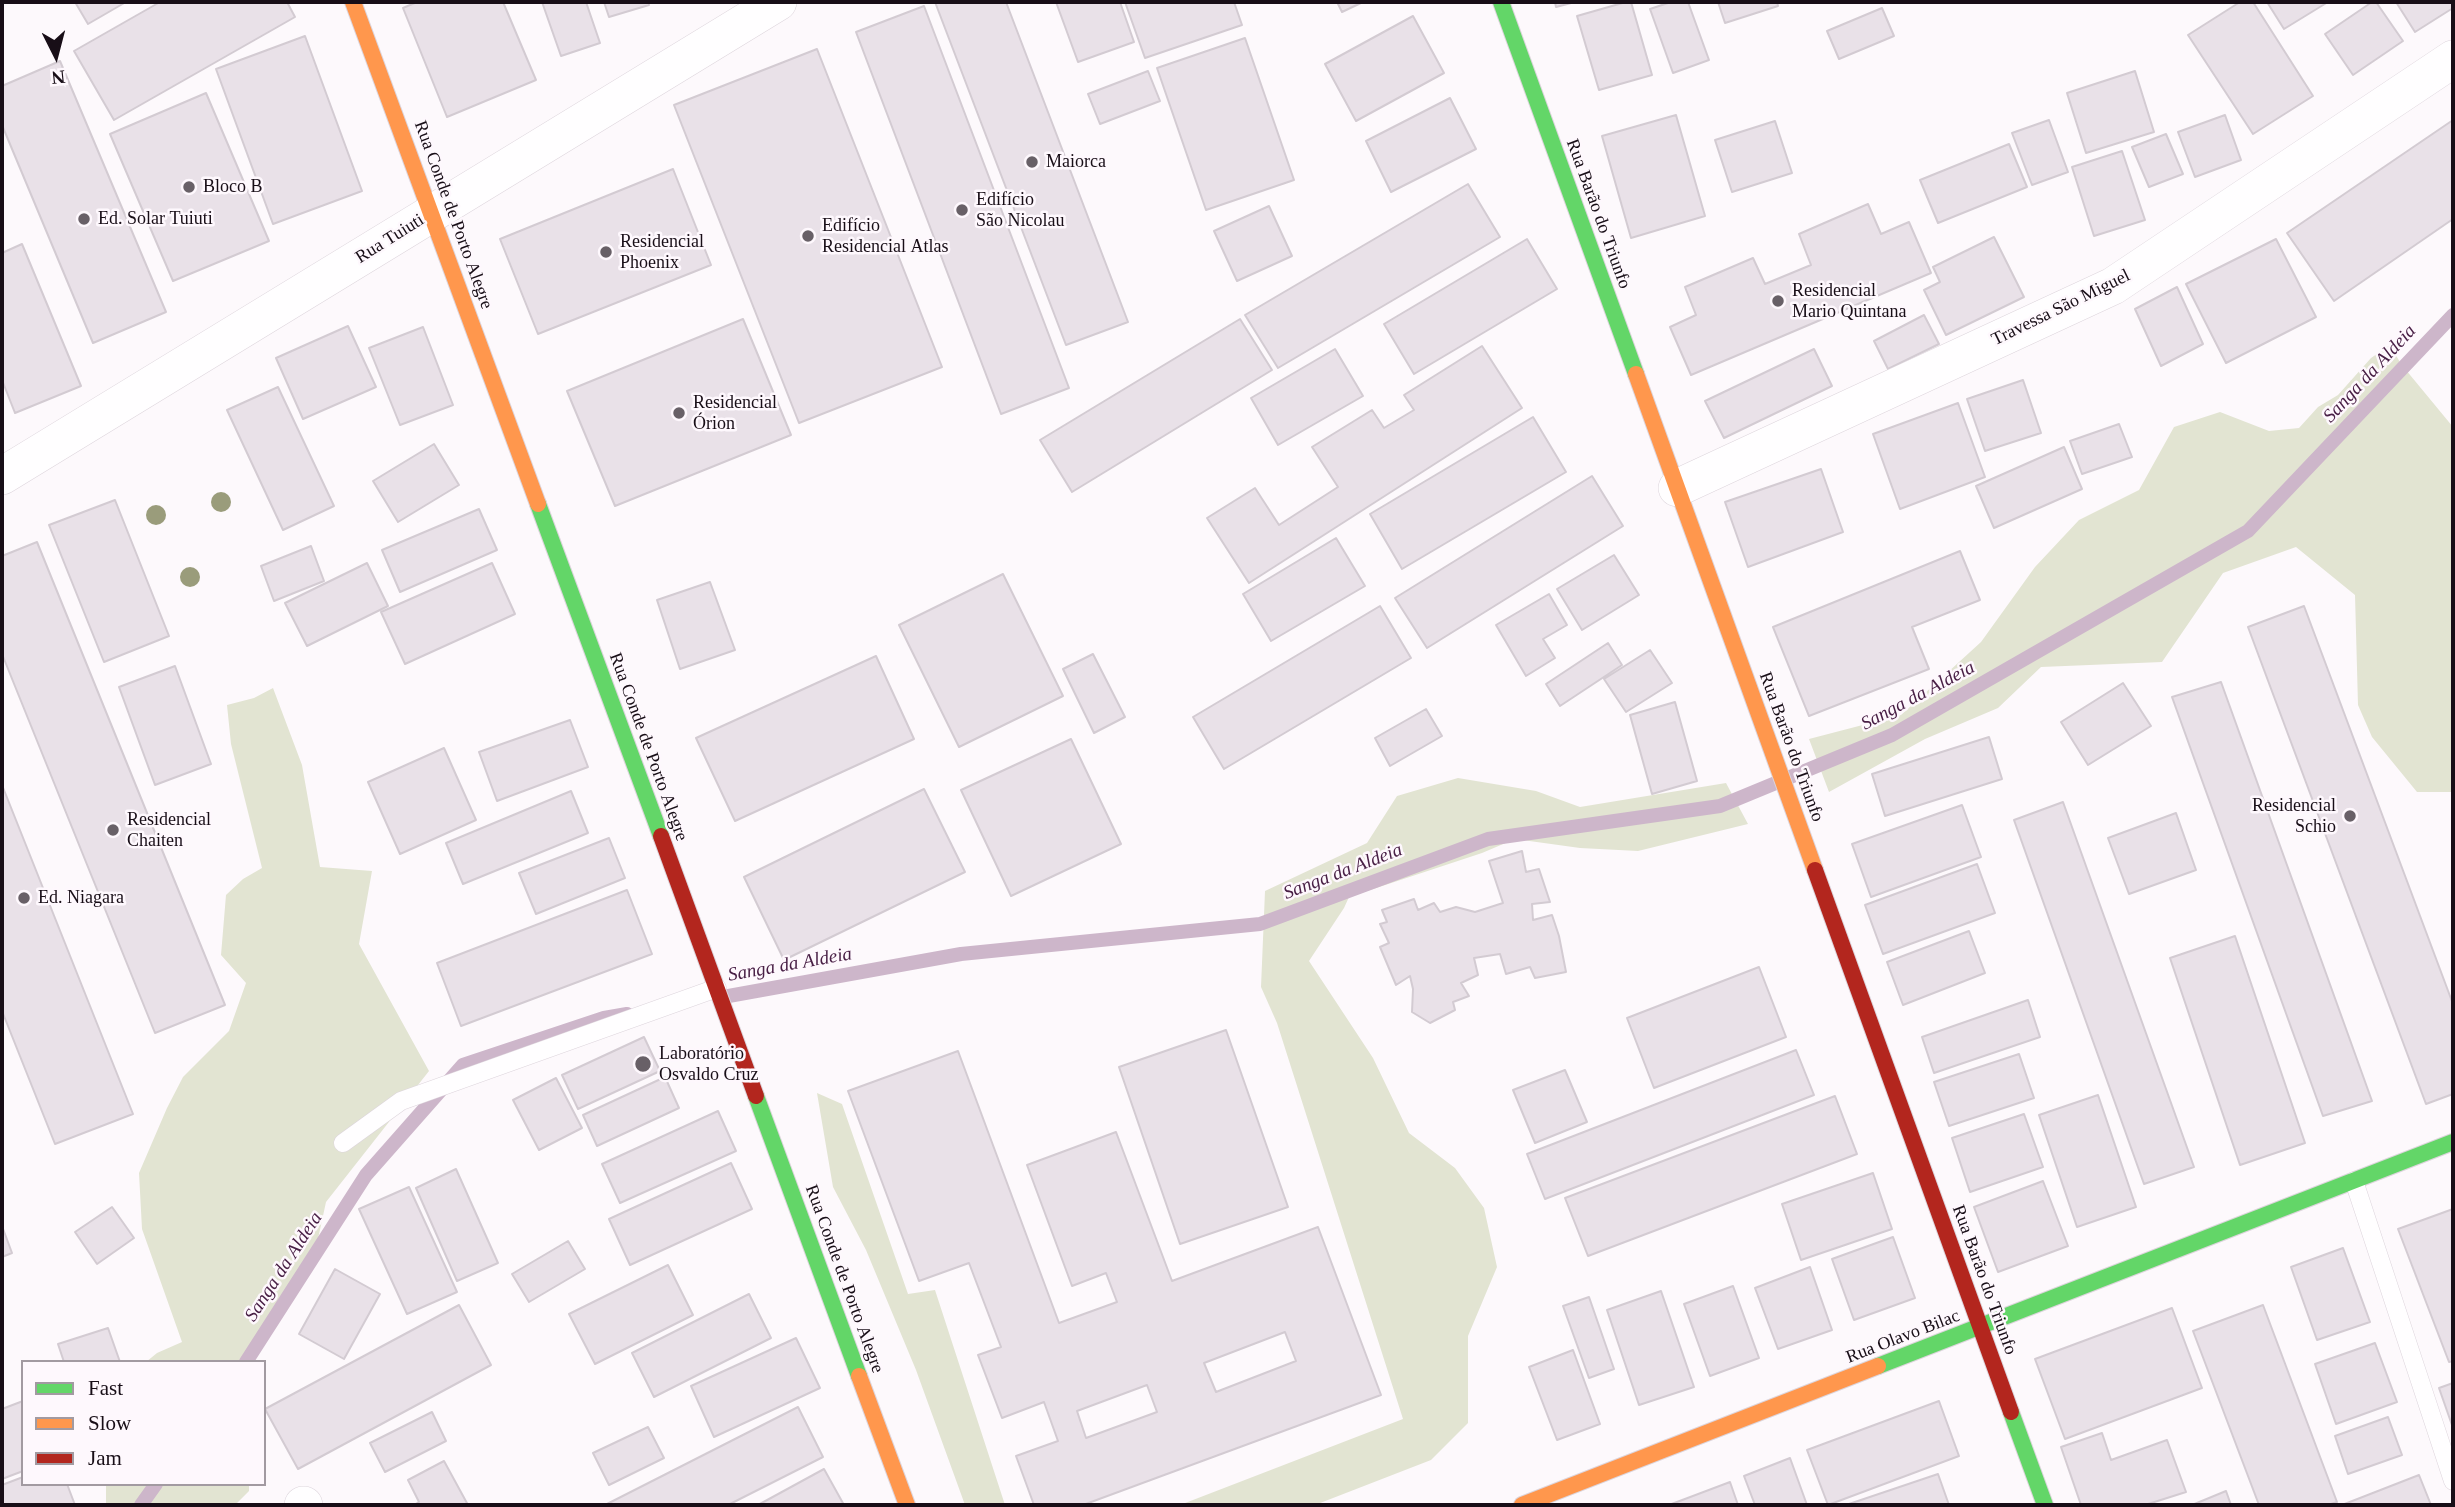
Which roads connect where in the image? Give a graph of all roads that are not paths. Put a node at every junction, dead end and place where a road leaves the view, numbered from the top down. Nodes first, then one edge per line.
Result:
1 (353, 2) edge
2 (778, 2) edge
3 (1501, 2) edge
4 (2453, 58) edge
5 (431, 213) junction
6 (2, 476) edge
7 (1677, 488) junction
8 (717, 988) junction
9 (2453, 1142) edge
10 (343, 1143) dead end
11 (2354, 1181) junction
12 (1980, 1328) junction
13 (2453, 1480) edge
14 (907, 1505) edge
15 (1522, 1505) edge
16 (2045, 1505) edge

1 - 5 street, Rua Conde de Porto Alegre
2 - 5 street, Rua Tuiuti
3 - 7 street, Rua Barão do Triunfo
4 - 7 street, Travessa São Miguel
5 - 6 street, Rua Tuiuti
5 - 8 street, Rua Conde de Porto Alegre
7 - 12 street, Rua Barão do Triunfo
8 - 10 lane
8 - 14 street, Rua Conde de Porto Alegre
9 - 11 street, Rua Olavo Bilac
11 - 12 street, Rua Olavo Bilac
11 - 13 lane
12 - 15 street, Rua Olavo Bilac
12 - 16 street, Rua Barão do Triunfo

